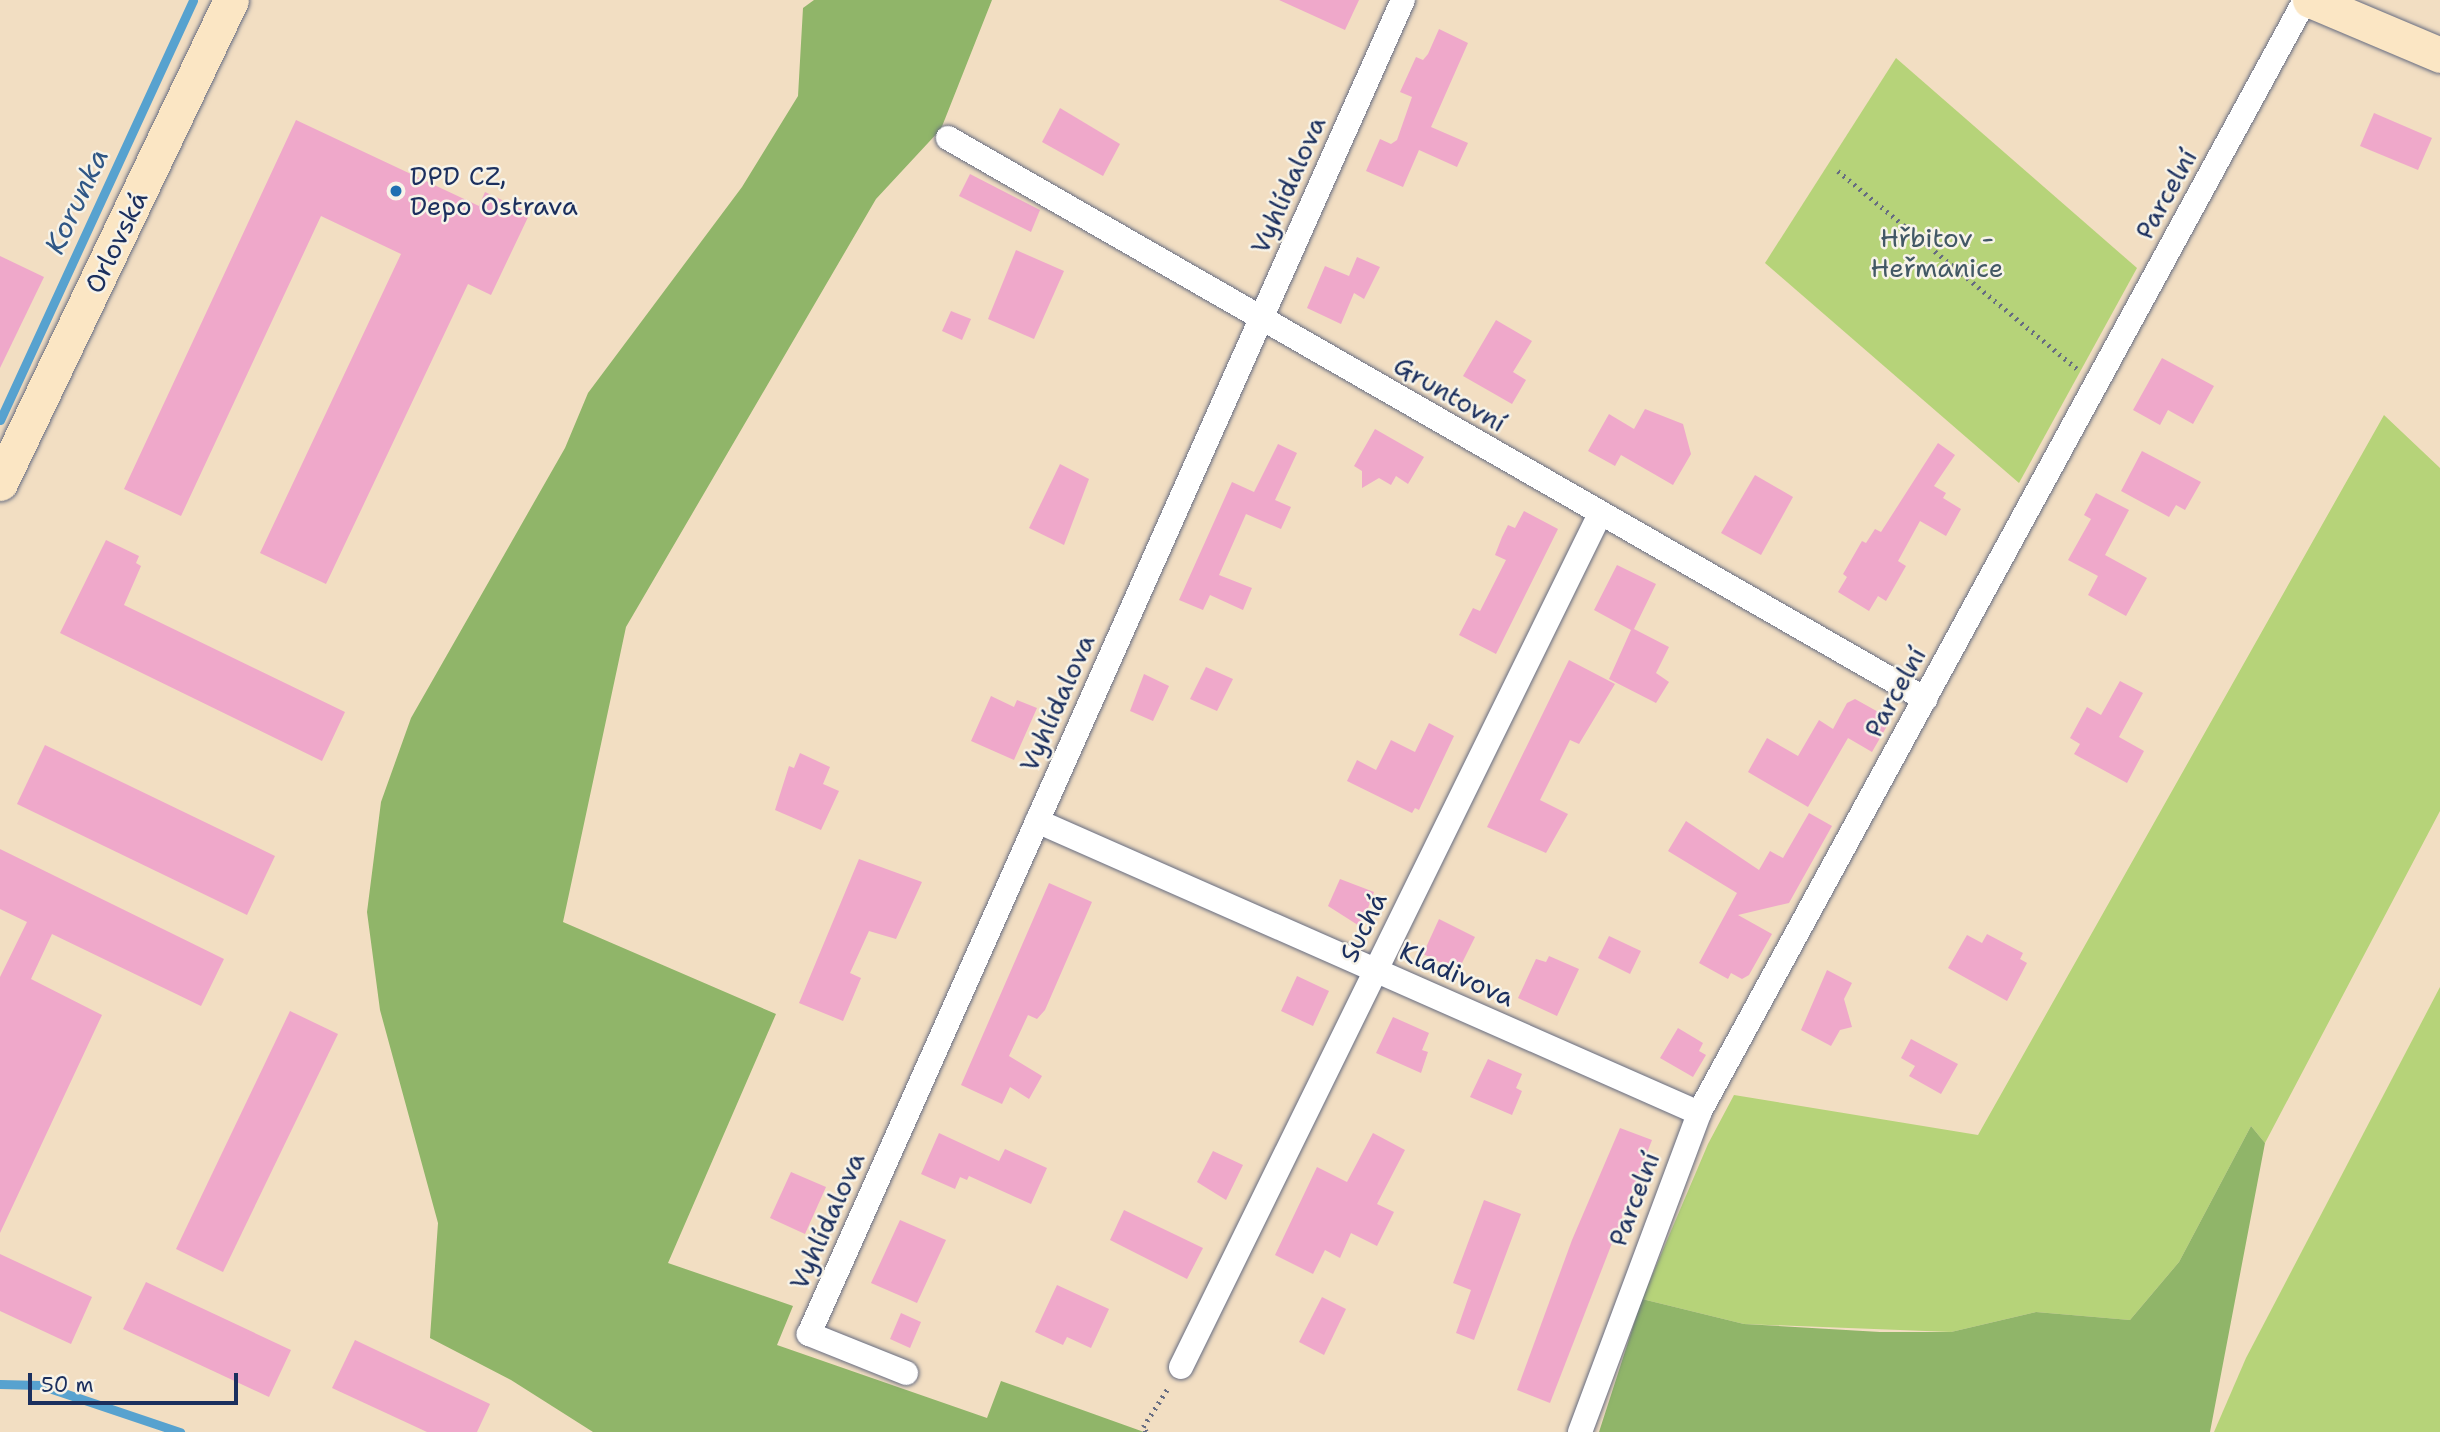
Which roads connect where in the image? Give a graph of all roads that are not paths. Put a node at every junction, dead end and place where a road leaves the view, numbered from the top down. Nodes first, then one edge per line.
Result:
1 (231, 0) edge
2 (1403, 0) edge
3 (2323, 3) edge
4 (2440, 55) edge
5 (948, 138) dead end
6 (1260, 320) junction
7 (0, 483) edge
8 (1600, 514) junction
9 (1924, 699) junction
10 (1038, 821) junction
11 (1375, 970) junction
12 (1699, 1114) junction
13 (1181, 1367) road end
14 (906, 1373) dead end
15 (1580, 1432) edge

1 - 7 main road, Orlovská
2 - 6 street, Vyhlídalova
3 - 4 main road
3 - 9 street, Parcelní
5 - 6 street, Gruntovní
6 - 8 street, Gruntovní
6 - 10 street, Vyhlídalova
8 - 9 street, Gruntovní
8 - 11 street, Suchá
9 - 12 street, Parcelní
10 - 11 street, Kladivova
10 - 14 street, Vyhlídalova
11 - 12 street, Kladivova
11 - 13 street, Suchá
12 - 15 street, Parcelní

